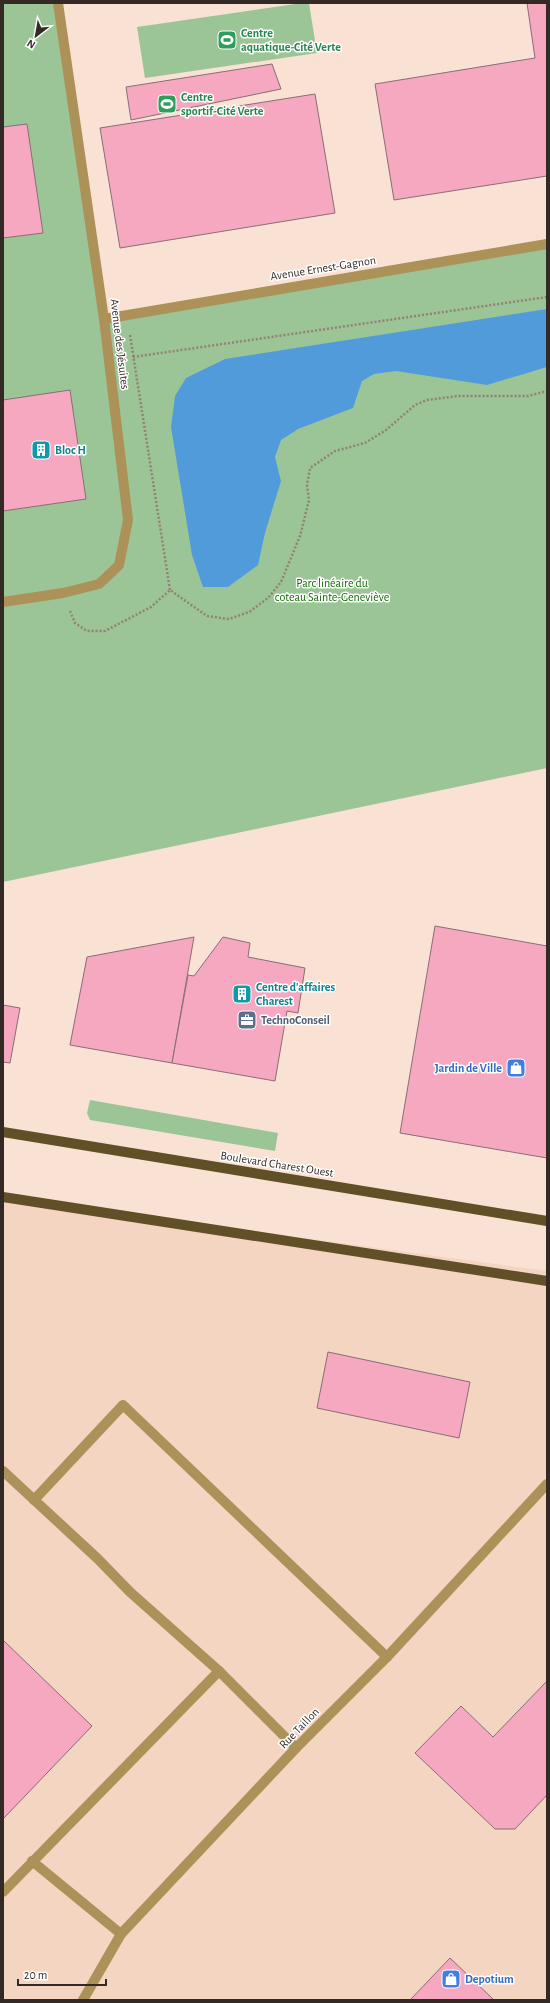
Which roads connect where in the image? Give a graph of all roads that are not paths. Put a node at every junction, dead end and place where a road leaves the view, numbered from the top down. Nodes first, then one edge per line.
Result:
1 (58, 3) edge
2 (547, 244) edge
3 (104, 319) junction
4 (3, 602) edge
5 (3, 1132) edge
6 (3, 1197) edge
7 (547, 1221) edge
8 (547, 1281) edge
9 (3, 1471) edge
10 (547, 1484) edge
11 (34, 1500) junction
12 (387, 1657) junction
13 (219, 1671) junction
14 (296, 1748) junction
15 (32, 1861) junction
16 (3, 1892) edge
17 (120, 1934) junction
18 (83, 2000) edge

1 - 3 street, Avenue des Jésuites
2 - 3 street, Avenue Ernest-Gagnon
3 - 4 street, Avenue des Jésuites
5 - 7 main road, Boulevard Charest Ouest
6 - 8 main road
9 - 11 street
10 - 12 street, Rue Taillon
11 - 12 street
11 - 13 street
12 - 14 street, Rue Taillon
13 - 14 street
13 - 15 street
14 - 17 street, Rue Taillon
15 - 16 street
15 - 17 street
17 - 18 street, Rue Taillon

